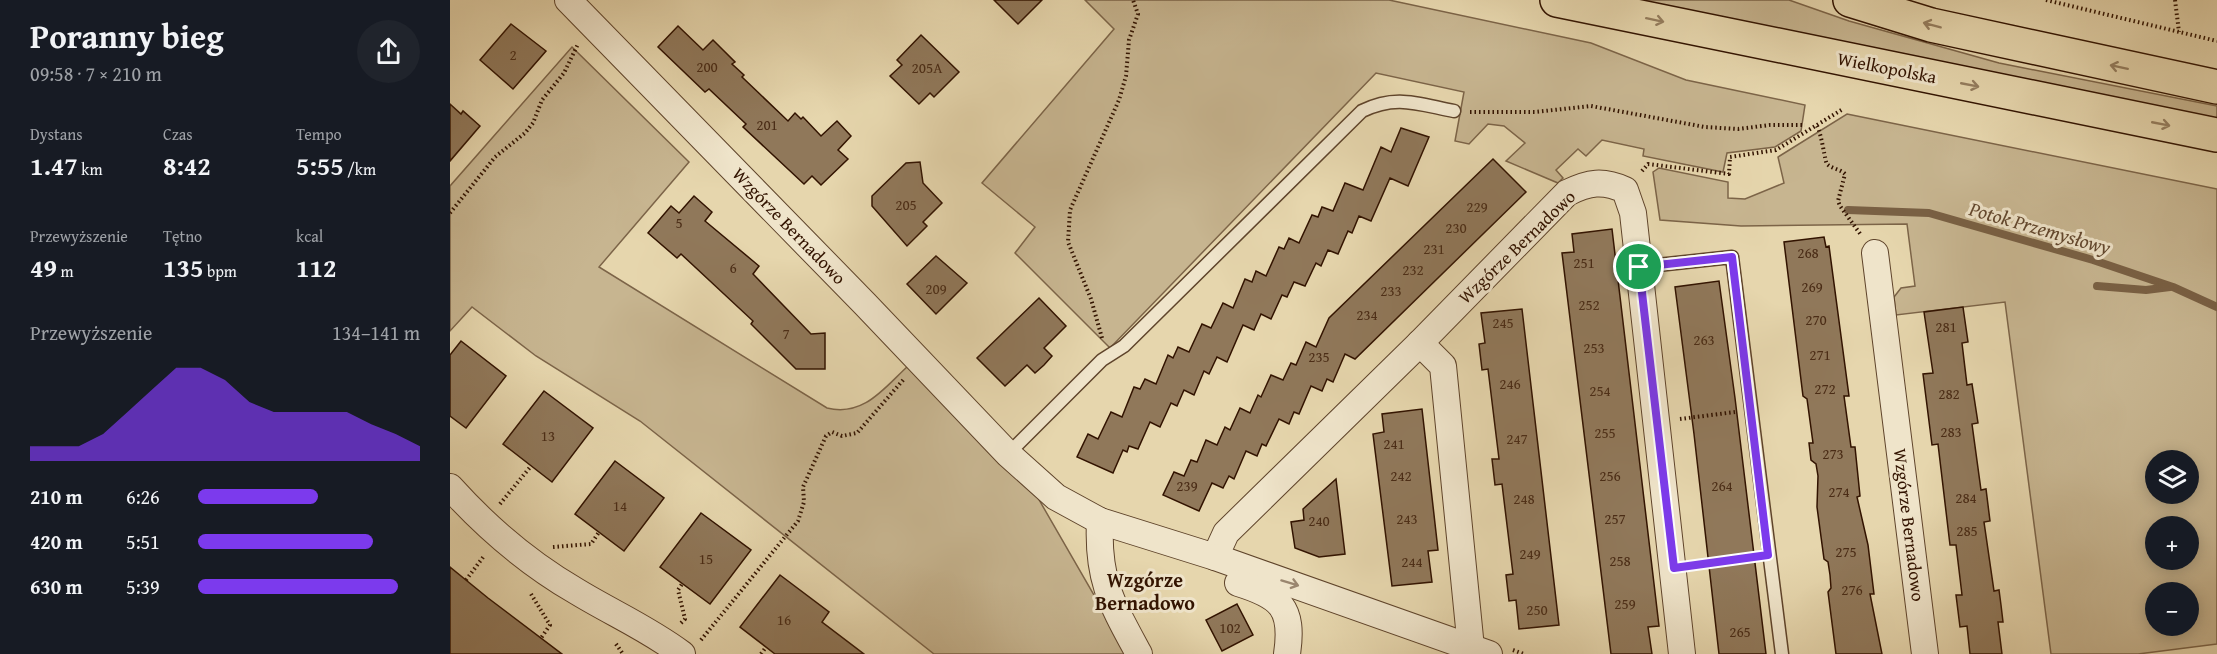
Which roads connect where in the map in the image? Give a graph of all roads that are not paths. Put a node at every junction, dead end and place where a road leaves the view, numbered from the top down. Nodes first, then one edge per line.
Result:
1 (568, 0) edge
2 (1557, 0) edge
3 (1850, 0) edge
4 (1597, 4) edge
5 (2217, 87) edge
6 (1454, 111) road end
7 (2217, 135) edge
8 (1875, 254) road end
9 (1639, 267) junction
10 (1420, 343) junction
11 (1008, 454) junction
12 (450, 487) edge
13 (1100, 521) junction
14 (1215, 557) junction
15 (682, 647) edge
16 (1480, 651) edge
17 (1140, 654) edge
18 (1287, 654) edge
19 (1682, 654) edge
20 (1782, 654) edge
21 (1925, 654) edge

1 - 11 street, Wzgórze Bernadowo
2 - 4 main road, Wielkopolska
5 -> 3 main road
4 -> 7 main road, Wielkopolska
6 - 11 lane
8 - 21 street, Wzgórze Bernadowo
9 - 10 street, Wzgórze Bernadowo
9 - 19 street
9 - 20 lane
10 - 14 street, Wzgórze Bernadowo
10 - 16 street, Wzgórze Bernadowo
11 - 13 street, Wzgórze Bernadowo
12 - 15 street
13 - 14 street, Wzgórze Bernadowo
13 - 17 street
14 -> 16 street, Wzgórze Bernadowo
14 - 18 street

